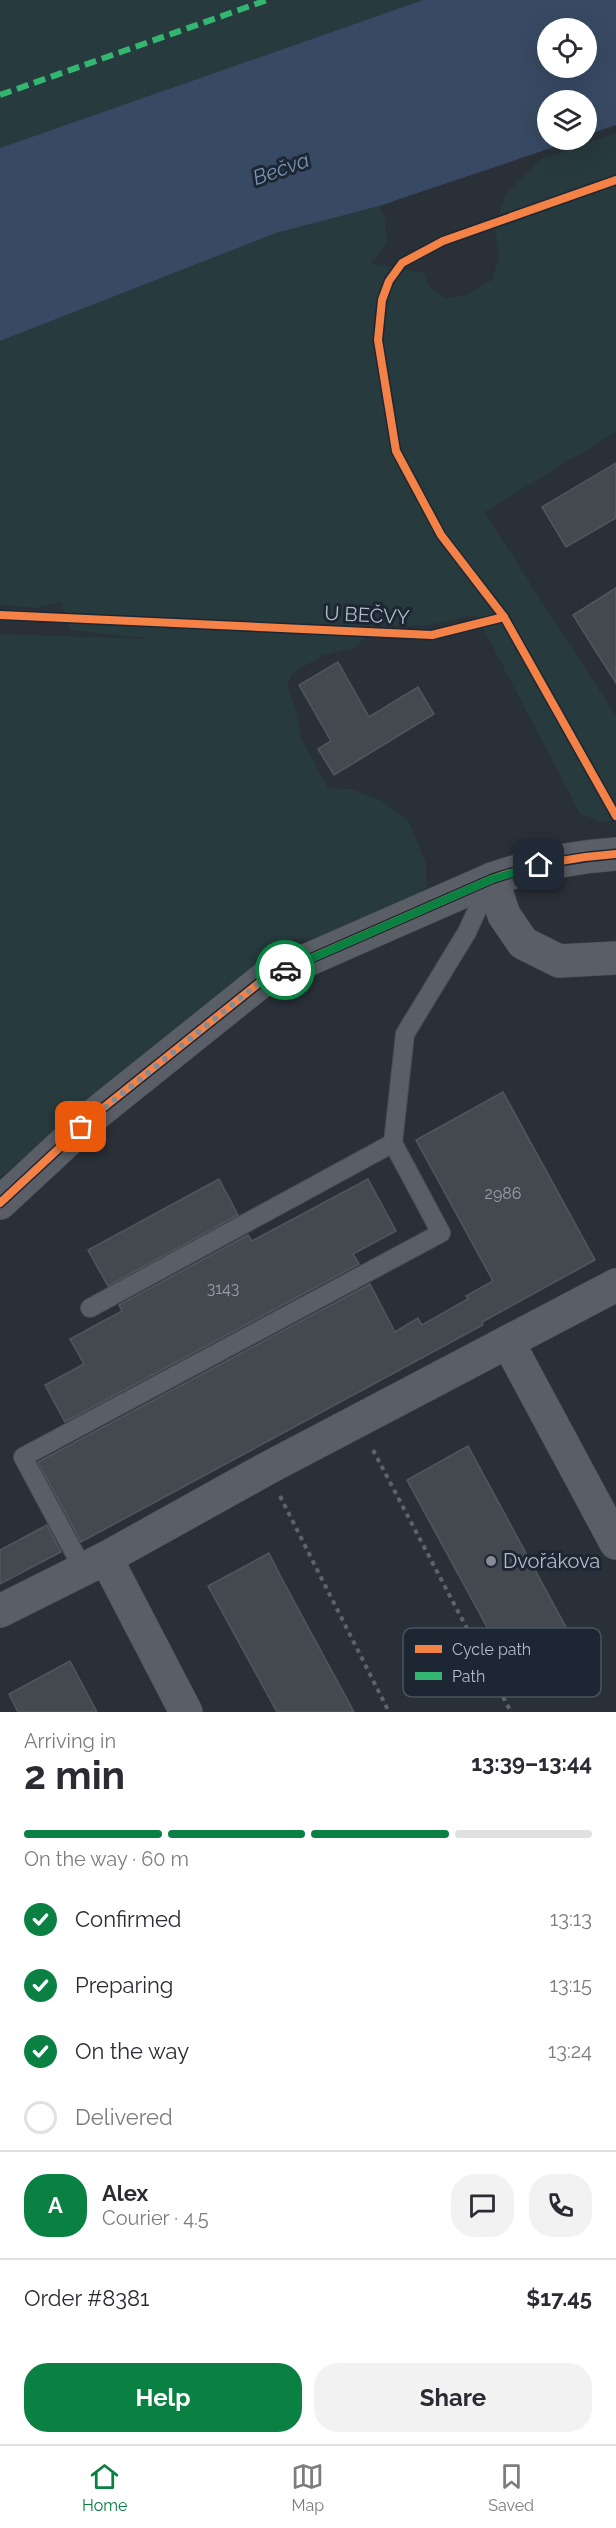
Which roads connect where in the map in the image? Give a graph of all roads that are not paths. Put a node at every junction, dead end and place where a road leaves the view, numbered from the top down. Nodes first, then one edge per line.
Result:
1 (616, 854) edge
2 (492, 879) junction
3 (616, 958) edge
4 (393, 1143) junction
5 (0, 1203) edge
6 (616, 1285) edge
7 (90, 1308) dead end
8 (508, 1342) junction
9 (616, 1543) edge
10 (95, 1563) junction
11 (0, 1611) edge
12 (186, 1712) edge

1 - 2 street
2 - 3 street
2 - 4 lane
2 - 5 street
4 - 7 lane
4 - 10 lane
6 - 8 street
8 - 9 street
8 - 10 street
10 - 11 street
10 - 12 street

